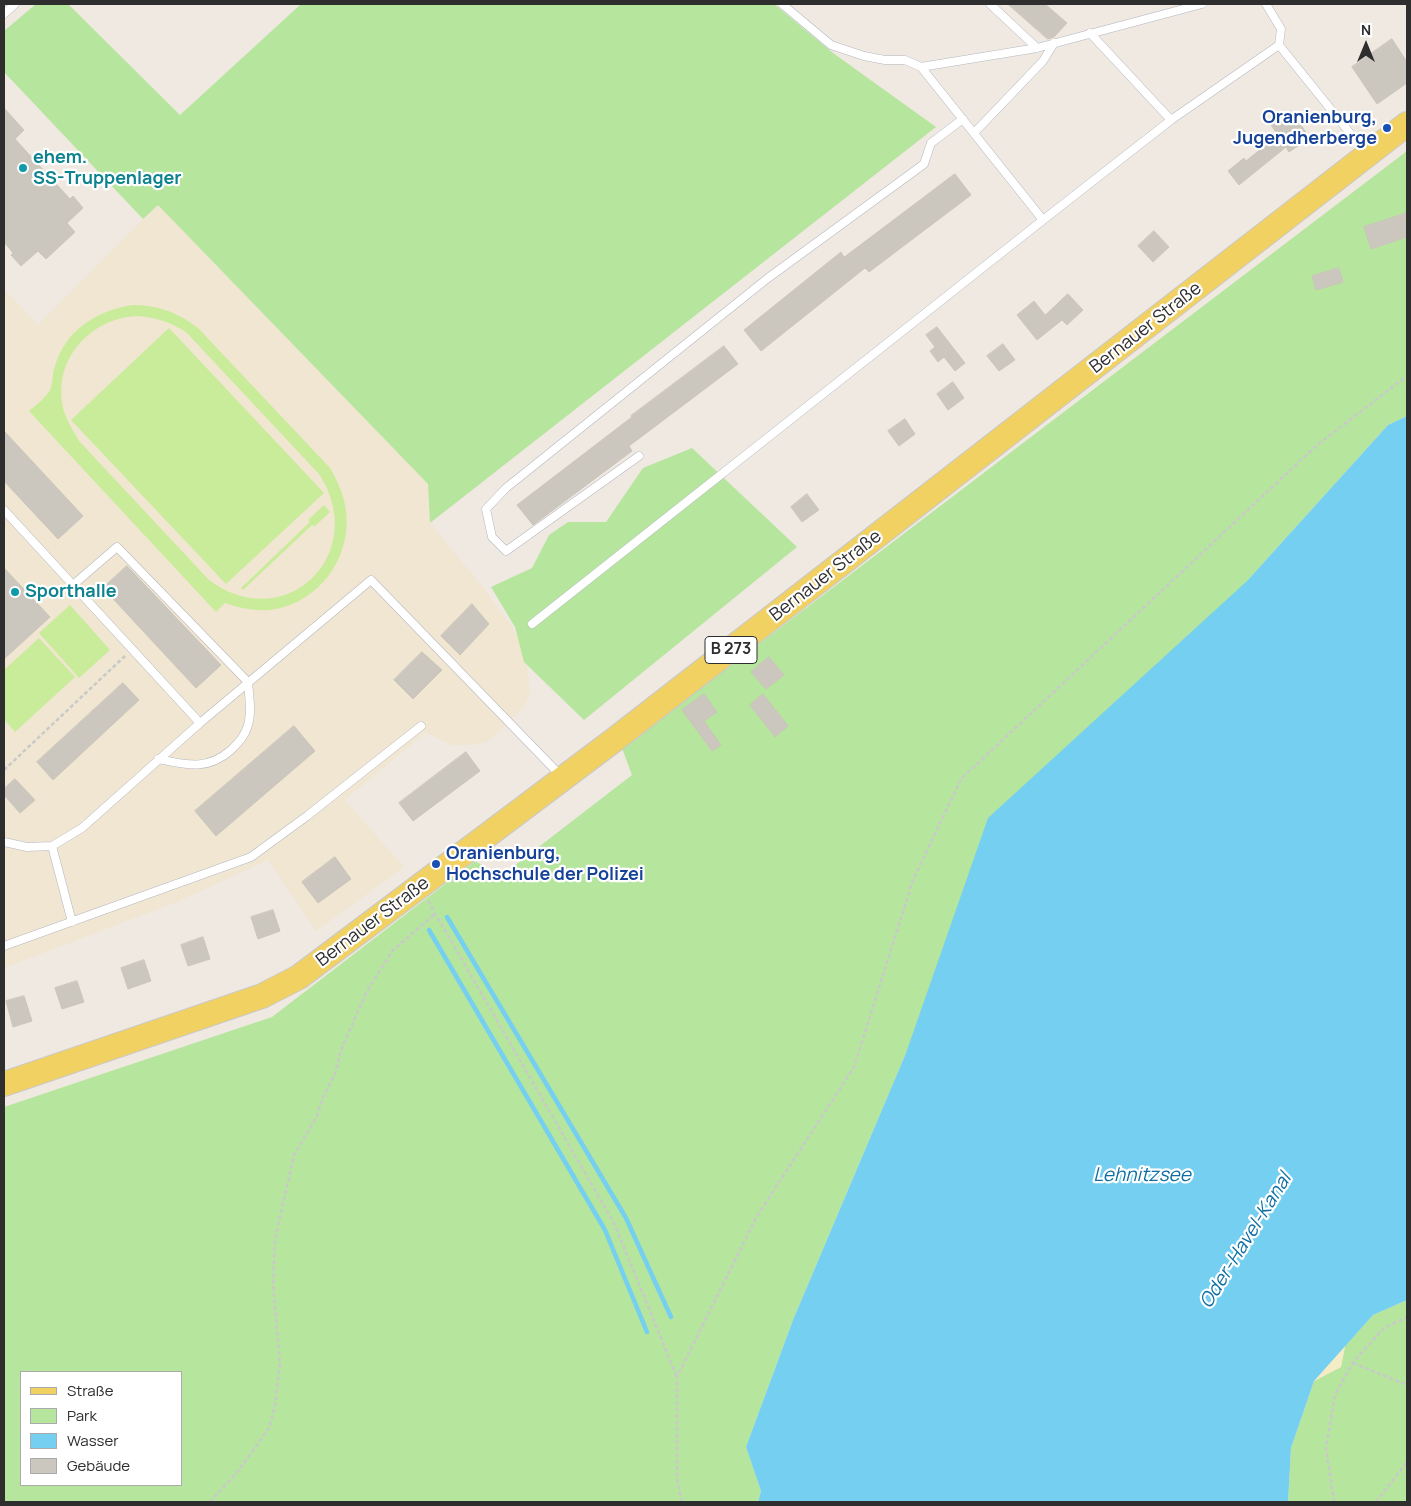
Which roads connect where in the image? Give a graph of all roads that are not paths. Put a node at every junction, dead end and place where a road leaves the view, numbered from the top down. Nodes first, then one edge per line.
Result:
1 (15, 4) edge
2 (782, 4) edge
3 (990, 4) edge
4 (1202, 4) edge
5 (1266, 4) edge
6 (4, 14) edge
7 (1090, 33) junction
8 (1054, 43) junction
9 (1279, 45) junction
10 (1037, 48) junction
11 (921, 67) junction
12 (962, 119) junction
13 (1171, 120) junction
14 (1407, 124) edge
15 (974, 133) junction
16 (1367, 155) junction
17 (1043, 220) junction
18 (639, 456) dead end
19 (4, 510) edge
20 (73, 585) junction
21 (532, 624) dead end
22 (248, 682) junction
23 (200, 722) junction
24 (421, 726) dead end
25 (158, 759) junction
26 (564, 778) junction
27 (4, 842) edge
28 (52, 846) junction
29 (72, 922) junction
30 (4, 946) edge
31 (4, 1084) edge

1 - 6 lane
2 - 11 lane
3 - 10 lane
4 - 7 lane
5 - 9 lane
7 - 8 lane
7 - 13 lane
8 - 10 lane
8 - 15 lane
9 - 13 lane
9 - 16 lane
10 - 11 lane
11 - 12 lane
12 - 15 lane
12 - 18 lane
13 - 17 lane
14 - 16 main road, Bernauer Straße / B 273
15 - 17 lane
16 - 26 main road, Bernauer Straße / B 273
17 - 21 lane
19 - 20 lane
20 - 22 lane
20 - 23 lane
22 - 23 lane
22 - 25 lane
22 - 26 lane
23 - 25 lane
24 - 29 lane
25 - 28 lane
26 - 31 main road, Bernauer Straße / B 273
27 - 28 lane
28 - 29 lane
29 - 30 lane

